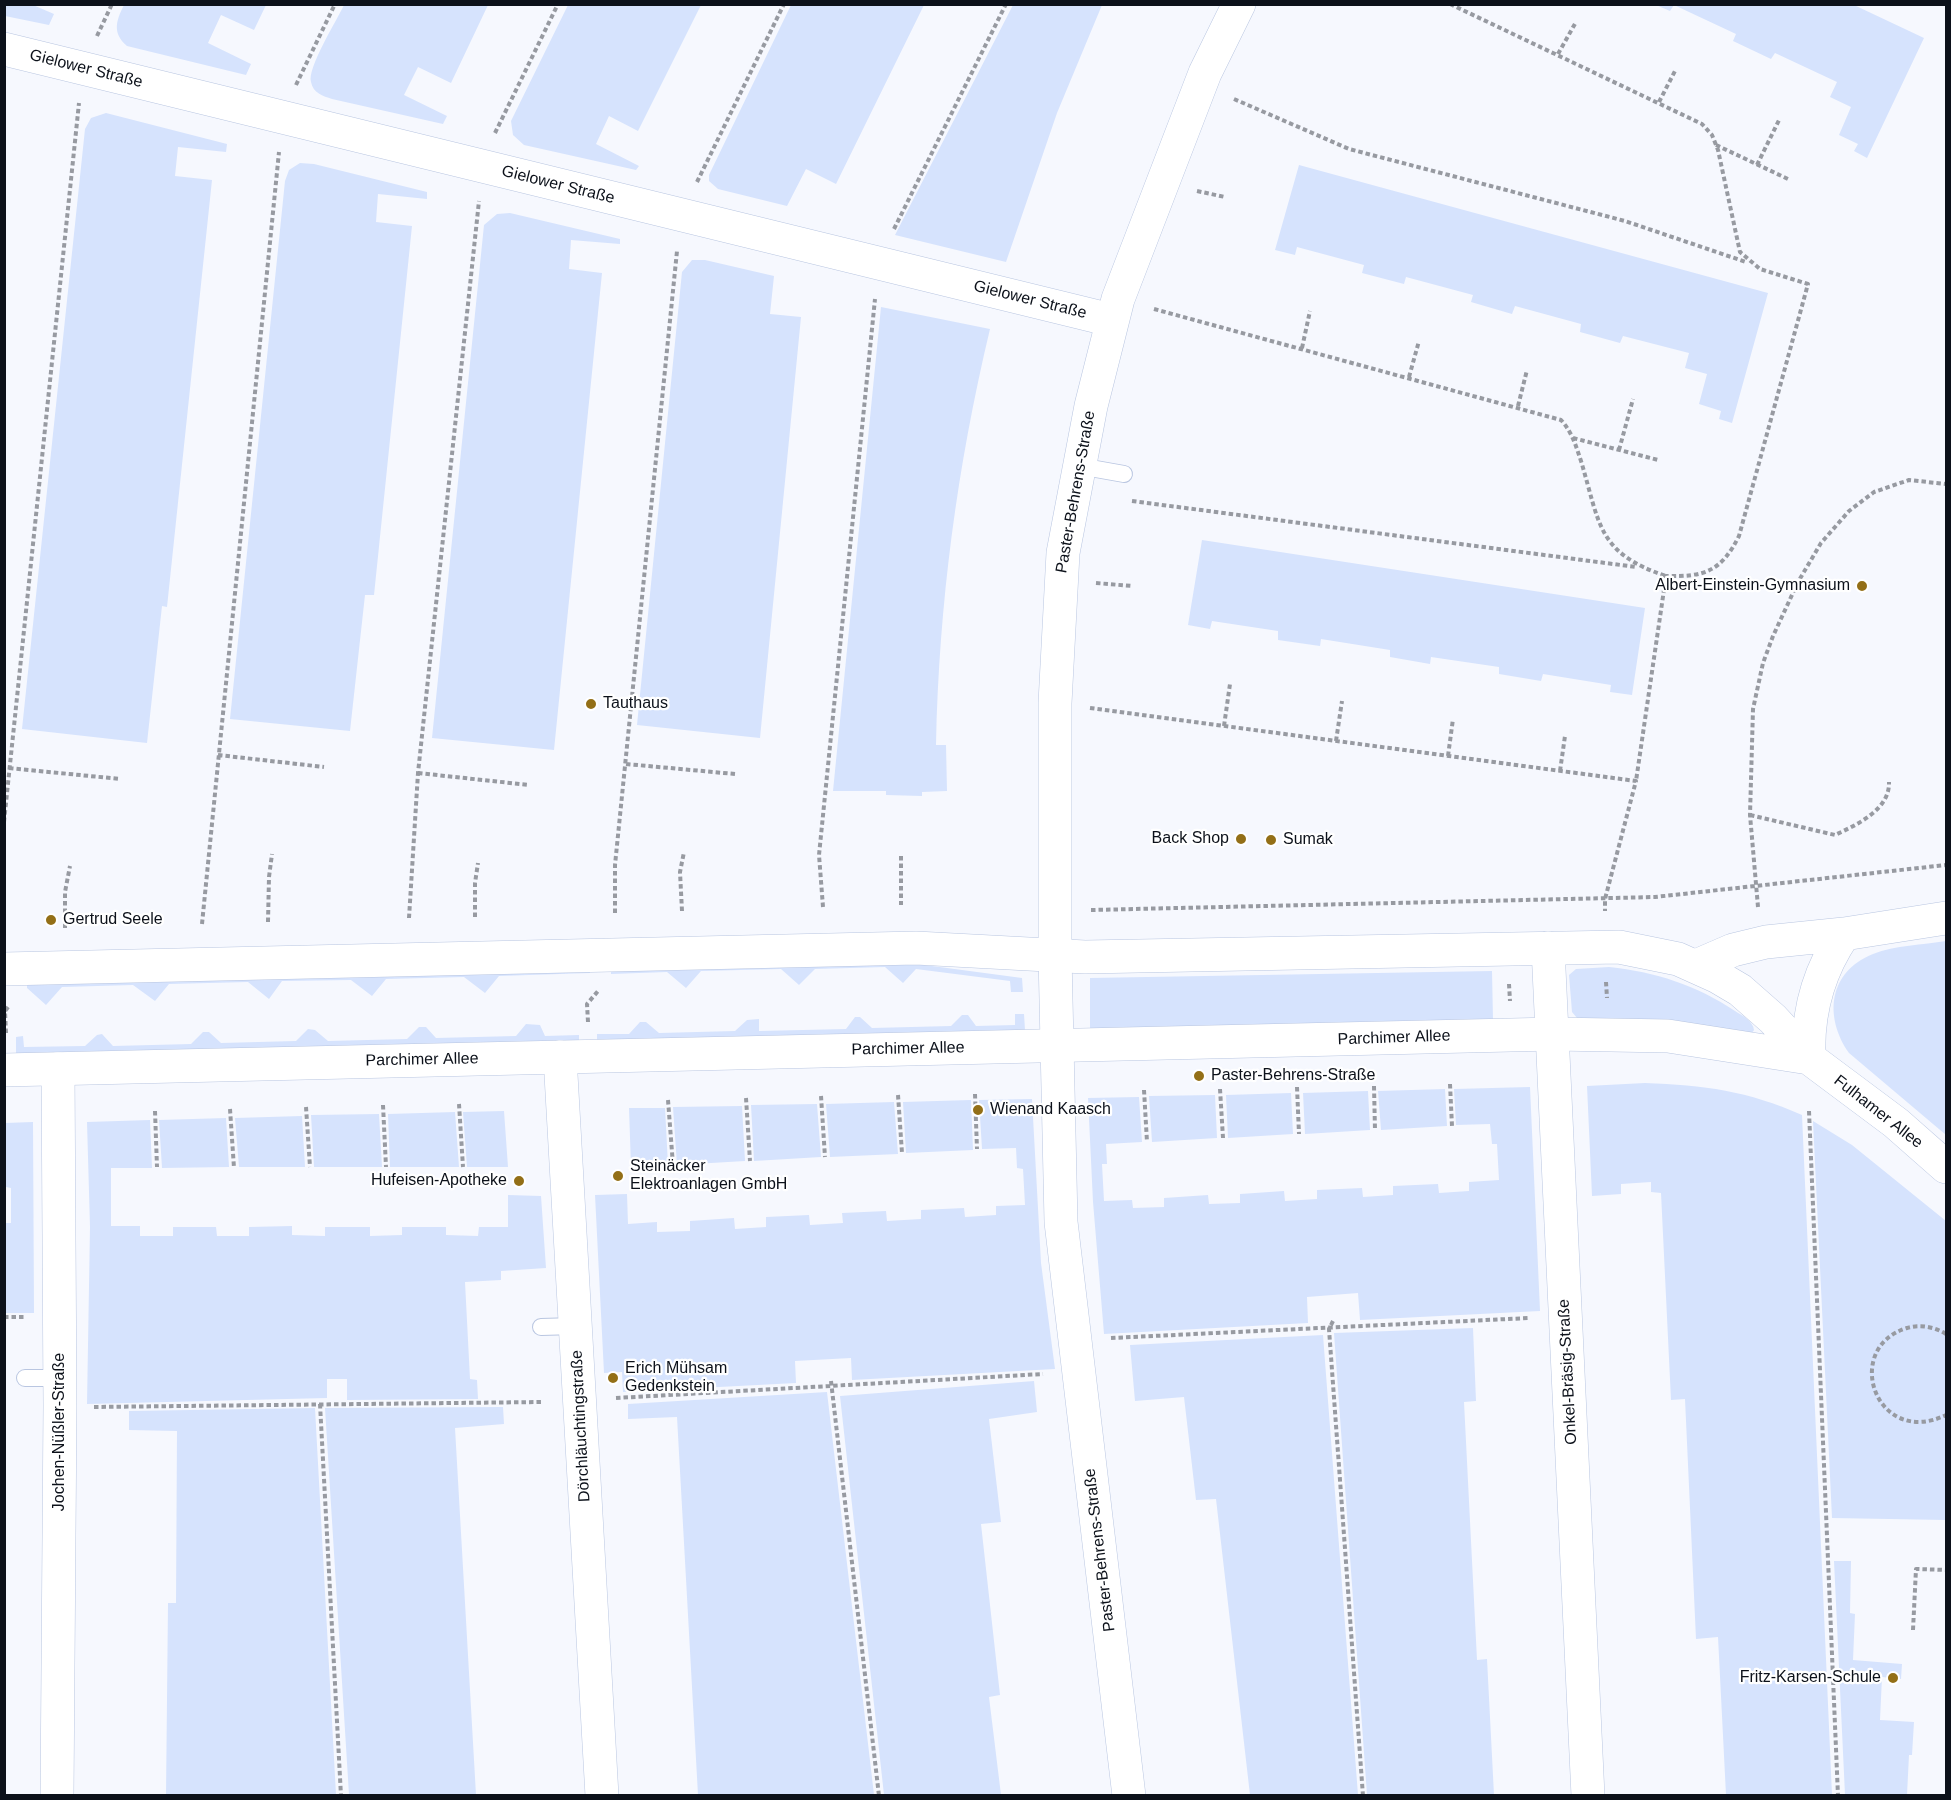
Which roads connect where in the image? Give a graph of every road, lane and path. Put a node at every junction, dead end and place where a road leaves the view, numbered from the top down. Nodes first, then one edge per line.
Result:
1 (112, 4) edge
2 (335, 4) edge
3 (558, 4) edge
4 (784, 4) edge
5 (1006, 4) edge
6 (1239, 4) edge
7 (1453, 5) edge
8 (1576, 22) dead end
9 (4, 49) edge
10 (1558, 54) junction
11 (82, 68) junction
12 (1676, 69) dead end
13 (1225, 95) dead end
14 (1659, 102) junction
15 (283, 117) junction
16 (1780, 118) dead end
17 (1716, 145) junction
18 (1757, 165) junction
19 (483, 166) junction
20 (1788, 179) dead end
21 (1195, 190) dead end
22 (1225, 197) dead end
23 (681, 215) junction
24 (879, 263) junction
25 (1749, 263) junction
26 (1144, 306) dead end
27 (1310, 311) dead end
28 (1111, 320) junction
29 (1419, 341) dead end
30 (1302, 348) junction
31 (1527, 370) dead end
32 (1410, 377) junction
33 (1633, 399) dead end
34 (1518, 406) junction
35 (1573, 438) junction
36 (1619, 450) junction
37 (1658, 460) dead end
38 (1079, 466) junction
39 (1124, 474) dead end
40 (1947, 484) edge
41 (1123, 500) dead end
42 (1640, 567) junction
43 (1666, 576) junction
44 (1089, 582) dead end
45 (1132, 586) dead end
46 (1230, 684) dead end
47 (1342, 701) dead end
48 (1082, 707) dead end
49 (1453, 718) dead end
50 (1224, 726) junction
51 (1565, 736) dead end
52 (1336, 741) junction
53 (218, 755) junction
54 (1448, 756) junction
55 (626, 764) junction
56 (324, 767) dead end
57 (9, 768) junction
58 (1560, 771) junction
59 (418, 773) junction
60 (735, 774) dead end
61 (120, 779) dead end
62 (1636, 781) junction
63 (1889, 782) dead end
64 (529, 785) dead end
65 (1750, 815) junction
66 (4, 822) edge
67 (684, 852) dead end
68 (272, 854) dead end
69 (901, 856) dead end
70 (478, 862) dead end
71 (1947, 865) edge
72 (70, 866) dead end
73 (1755, 873) dead end
74 (1605, 899) junction
75 (901, 905) dead end
76 (1082, 906) dead end
77 (823, 907) dead end
78 (682, 911) dead end
79 (615, 913) dead end
80 (475, 917) dead end
81 (409, 918) dead end
82 (1947, 918) edge
83 (268, 922) dead end
84 (202, 924) dead end
85 (65, 928) dead end
86 (1844, 934) junction
87 (1548, 948) junction
88 (600, 955) junction
89 (1055, 955) junction
90 (1696, 966) junction
91 (12, 969) edge
92 (1509, 980) dead end
93 (1510, 1010) dead end
94 (1554, 1034) junction
95 (1057, 1046) junction
96 (575, 1057) junction
97 (1809, 1058) junction
98 (58, 1069) junction
99 (5, 1070) edge
100 (1450, 1084) dead end
101 (1374, 1086) dead end
102 (1297, 1087) dead end
103 (1220, 1089) dead end
104 (1144, 1090) dead end
105 (975, 1094) dead end
106 (898, 1095) dead end
107 (821, 1096) dead end
108 (746, 1098) dead end
109 (668, 1100) dead end
110 (459, 1104) dead end
111 (383, 1105) dead end
112 (306, 1107) dead end
113 (230, 1109) dead end
114 (154, 1111) dead end
115 (1809, 1111) dead end
116 (1452, 1126) dead end
117 (1376, 1130) dead end
118 (1299, 1134) dead end
119 (1223, 1138) dead end
120 (1147, 1142) dead end
121 (977, 1149) dead end
122 (902, 1153) dead end
123 (825, 1157) dead end
124 (750, 1161) dead end
125 (673, 1165) dead end
126 (157, 1167) dead end
127 (310, 1167) dead end
128 (386, 1167) dead end
129 (463, 1167) dead end
130 (1947, 1167) edge
131 (234, 1168) dead end
132 (1566, 1316) junction
133 (1333, 1321) dead end
134 (575, 1326) junction
135 (541, 1327) dead end
136 (1329, 1329) junction
137 (1947, 1334) edge
138 (1076, 1345) junction
139 (25, 1378) dead end
140 (831, 1381) dead end
141 (831, 1388) junction
142 (60, 1392) junction
143 (579, 1401) junction
144 (320, 1404) junction
145 (1947, 1415) edge
146 (1947, 1570) edge
147 (1913, 1630) dead end
148 (57, 1796) edge
149 (341, 1796) edge
150 (602, 1796) edge
151 (879, 1796) edge
152 (1129, 1796) edge
153 (1363, 1796) edge
154 (1588, 1796) edge
155 (1838, 1796) edge

1 - 11 path
2 - 15 path
3 - 19 path
4 - 23 path
5 - 24 path
6 - 28 street, Paster-Behrens-Straße
7 - 10 path
8 - 10 path
9 - 11 street, Gielower Straße
10 - 14 path
11 - 15 street, Gielower Straße
11 - 57 path
12 - 14 path
13 - 25 path
14 - 17 path
15 - 19 street, Gielower Straße
15 - 53 path
16 - 18 path
17 - 18 path
17 - 25 path
18 - 20 path
19 - 23 street, Gielower Straße
19 - 59 path
21 - 22 path
23 - 24 street, Gielower Straße
23 - 55 path
24 - 28 street, Gielower Straße
24 - 77 path
25 - 43 path
26 - 30 path
27 - 30 path
28 - 38 street, Paster-Behrens-Straße
29 - 32 path
30 - 32 path
31 - 34 path
32 - 34 path
33 - 36 path
34 - 35 path
35 - 36 path
35 - 42 path
36 - 37 path
38 - 39 lane
38 - 89 street, Paster-Behrens-Straße
40 - 65 path
41 - 42 path
42 - 43 path
43 - 62 path
44 - 45 path
46 - 50 path
47 - 52 path
48 - 50 path
49 - 54 path
50 - 52 path
51 - 58 path
52 - 54 path
53 - 56 path
53 - 84 path
54 - 58 path
55 - 60 path
55 - 79 path
57 - 61 path
57 - 66 path
58 - 62 path
59 - 64 path
59 - 81 path
62 - 74 path
63 - 65 path
65 - 73 path
67 - 78 path
68 - 83 path
69 - 75 path
70 - 80 path
71 - 74 path
72 - 85 path
74 - 76 path
82 - 86 street
86 - 90 street
86 - 97 street
87 - 89 street
87 - 90 street
87 - 94 street, Onkel-Bräsig-Straße
88 - 89 street
88 - 91 street
88 - 96 path
89 - 95 street, Paster-Behrens-Straße
90 - 97 street
91 - 99 path
92 - 93 path
94 - 95 street, Parchimer Allee
94 - 97 street, Parchimer Allee
94 - 132 street, Onkel-Bräsig-Straße
95 - 96 street, Parchimer Allee
95 - 138 street, Paster-Behrens-Straße
96 - 98 street, Parchimer Allee
96 - 134 street, Dörchläuchtingstraße
97 - 130 street, Fulhamer Allee
98 - 99 street, Parchimer Allee
98 - 142 street, Jochen-Nüßler-Straße
100 - 116 path
101 - 117 path
102 - 118 path
103 - 119 path
104 - 120 path
105 - 121 path
106 - 122 path
107 - 123 path
108 - 124 path
109 - 125 path
110 - 129 path
111 - 128 path
112 - 127 path
113 - 131 path
114 - 126 path
115 - 155 path
132 - 136 path
132 - 154 street, Onkel-Bräsig-Straße
133 - 136 path
134 - 135 lane
134 - 143 street, Dörchläuchtingstraße
136 - 138 path
136 - 153 path
137 - 145 path
138 - 141 path
138 - 152 street, Paster-Behrens-Straße
139 - 142 lane
140 - 141 path
141 - 143 path
141 - 151 path
142 - 144 path
142 - 148 street, Jochen-Nüßler-Straße
143 - 144 path
143 - 150 street, Dörchläuchtingstraße
144 - 149 path
146 - 147 path

